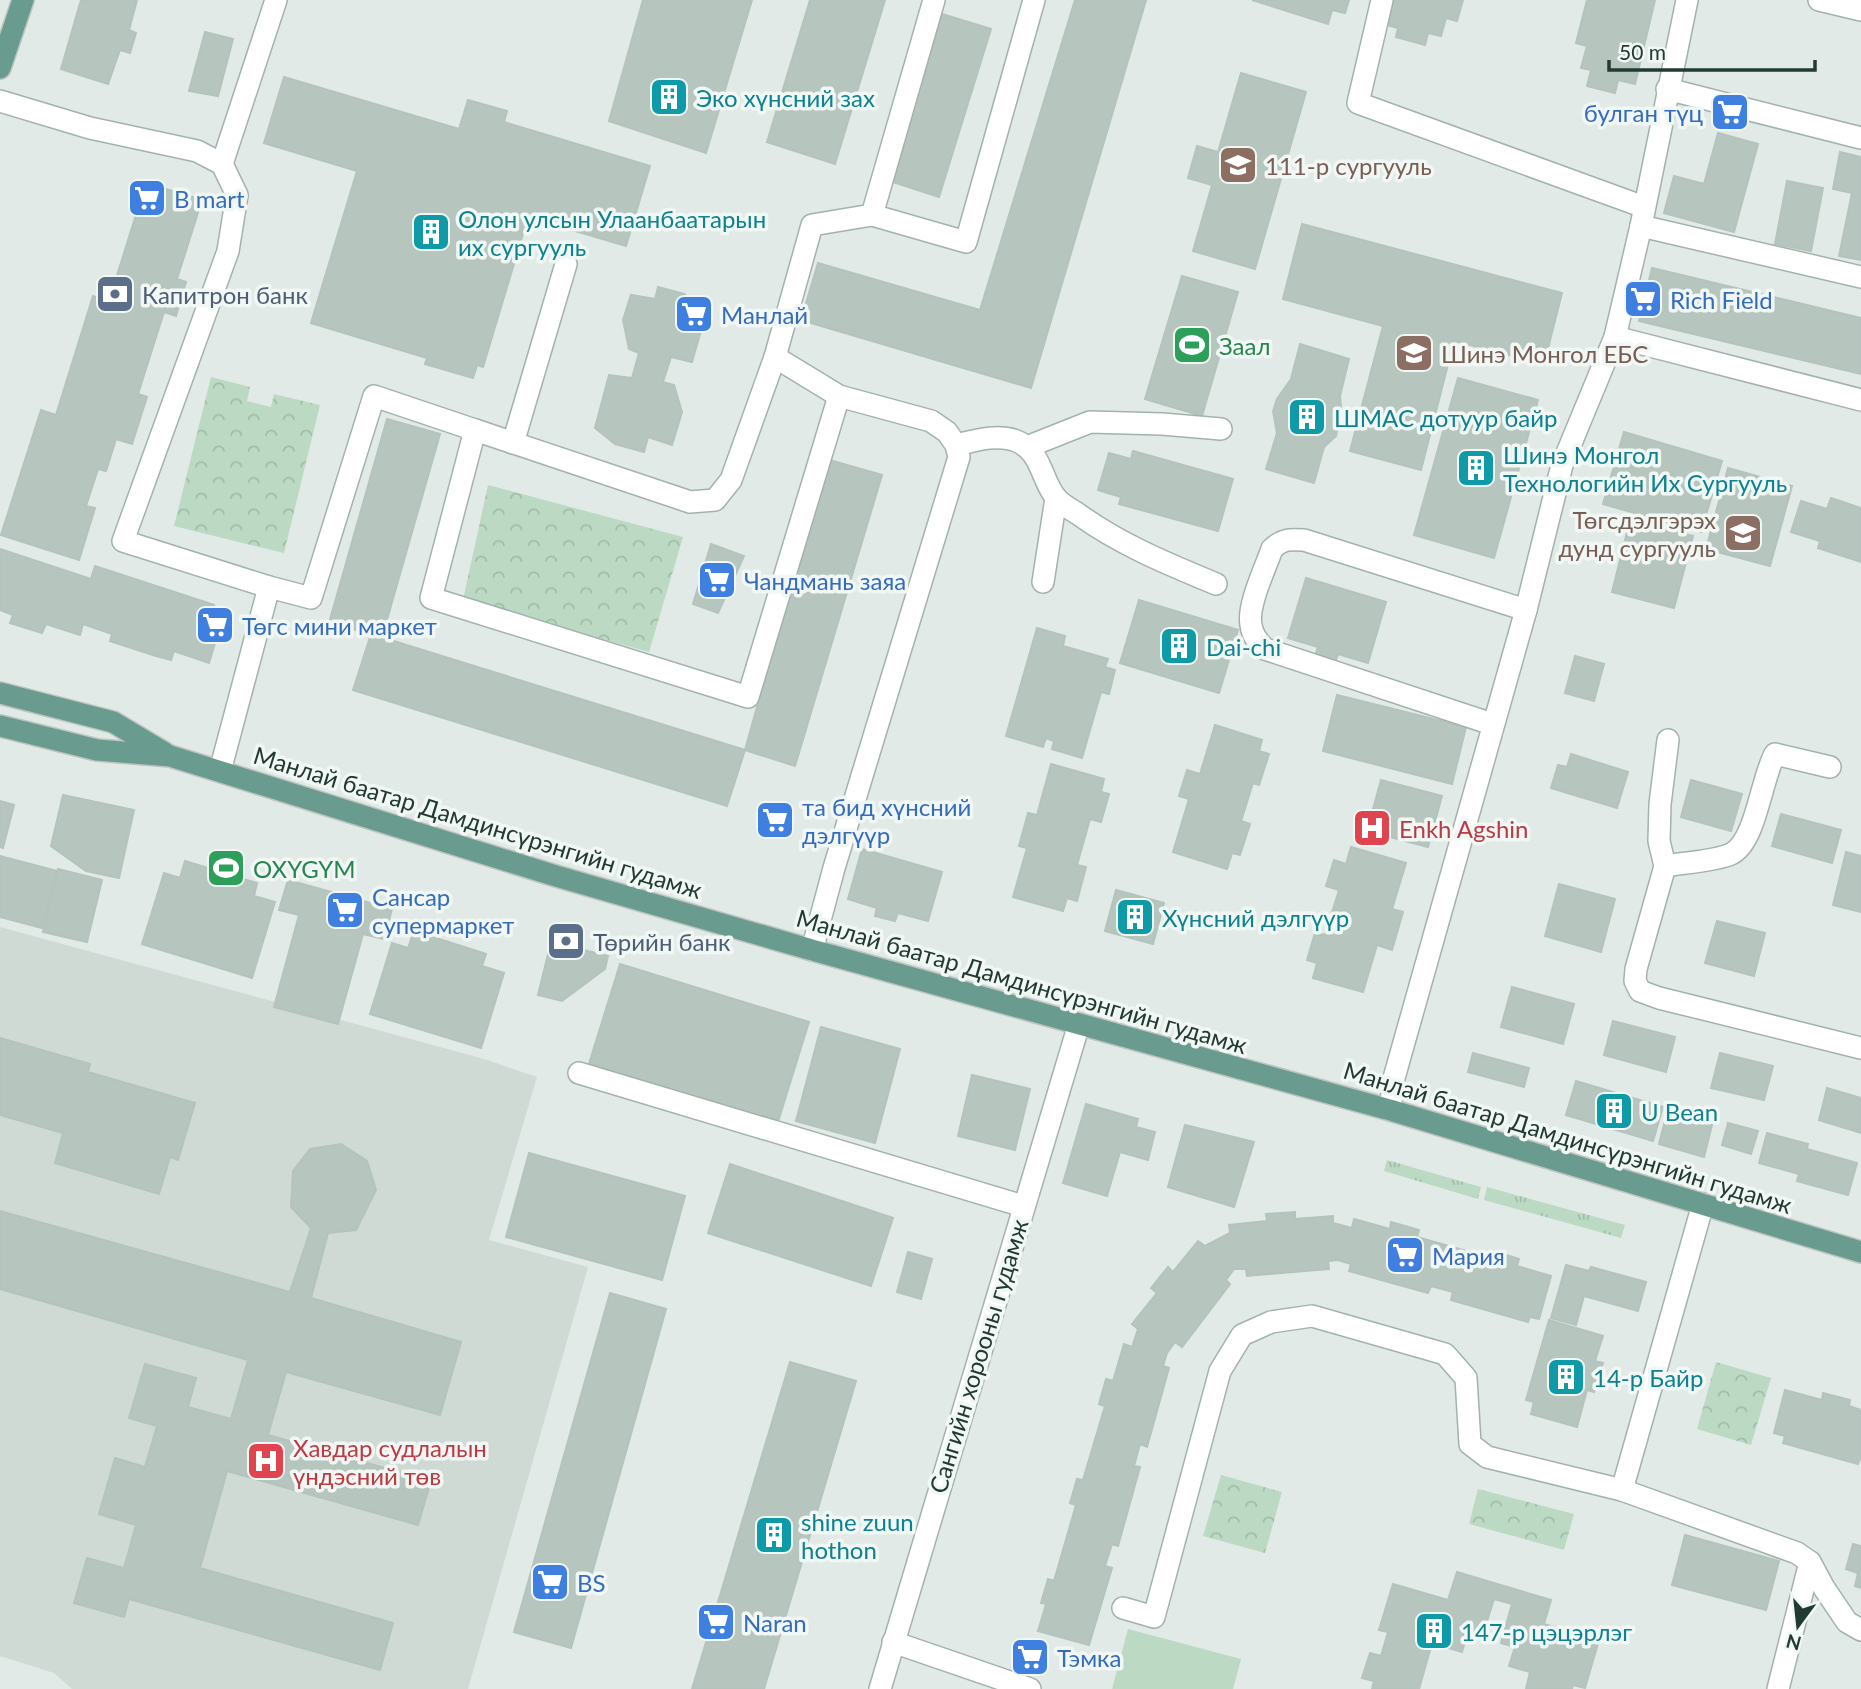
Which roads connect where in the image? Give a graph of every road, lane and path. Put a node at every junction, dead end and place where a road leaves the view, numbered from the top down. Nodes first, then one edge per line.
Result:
1 (23, 0) edge
2 (276, 0) edge
3 (934, 0) edge
4 (1034, 0) edge
5 (1382, 0) edge
6 (1687, 0) edge
7 (1819, 0) edge
8 (1861, 10) edge
9 (0, 68) edge
10 (1667, 89) junction
11 (0, 102) edge
12 (1861, 138) edge
13 (222, 164) junction
14 (872, 215) junction
15 (1643, 216) junction
16 (566, 264) dead end
17 (1861, 277) edge
18 (1615, 337) junction
19 (775, 356) junction
20 (839, 396) junction
21 (1861, 400) edge
22 (1221, 429) dead end
23 (475, 430) junction
24 (513, 443) junction
25 (956, 445) junction
26 (1027, 447) junction
27 (1056, 498) junction
28 (1043, 582) dead end
29 (1216, 584) dead end
30 (269, 587) junction
31 (1526, 610) junction
32 (0, 693) edge
33 (1492, 724) junction
34 (0, 726) edge
35 (1668, 740) dead end
36 (170, 756) junction
37 (1830, 766) dead end
38 (220, 771) junction
39 (1665, 866) junction
40 (812, 950) junction
41 (1079, 1024) junction
42 (1861, 1048) edge
43 (579, 1073) dead end
44 (1390, 1110) junction
45 (1703, 1203) junction
46 (1023, 1206) junction
47 (1861, 1252) edge
48 (1622, 1490) junction
49 (1810, 1562) junction
50 (1123, 1608) dead end
51 (1861, 1630) edge
52 (893, 1642) junction
53 (880, 1689) edge
54 (1030, 1689) edge
55 (1778, 1689) edge

1 - 9 main road
2 - 13 street
3 - 14 street
4 - 14 street
5 - 15 street
6 - 10 street
7 - 8 street
10 - 12 street
10 - 15 street
11 - 13 street
13 - 30 street
14 - 19 street
15 - 17 street
15 - 18 street
16 - 24 street
18 - 21 street
18 - 31 street
19 - 20 street
19 - 24 street
20 - 23 street
20 - 25 street
22 - 26 street
23 - 24 street
23 - 30 street
25 - 26 street
25 - 40 street
26 - 27 street
27 - 28 street
27 - 29 street
30 - 38 street
31 - 33 street
31 - 33 street
32 - 36 main road, Манлай баатар Дамдинсүрэнгийн гудамж
33 - 44 street
34 - 36 main road, Манлай баатар Дамдинсүрэнгийн гудамж
35 - 39 street
36 - 38 main road, Манлай баатар Дамдинсүрэнгийн гудамж
37 - 39 street
38 - 40 main road, Манлай баатар Дамдинсүрэнгийн гудамж
39 - 42 street
40 - 41 main road, Манлай баатар Дамдинсүрэнгийн гудамж
41 - 44 main road, Манлай баатар Дамдинсүрэнгийн гудамж
41 - 46 street, Сангийн хорооны гудамж
43 - 46 street
44 - 45 main road, Манлай баатар Дамдинсүрэнгийн гудамж
45 - 47 main road, Манлай баатар Дамдинсүрэнгийн гудамж
45 - 48 street
46 - 52 street, Сангийн хорооны гудамж
48 - 49 street
48 - 50 street
49 - 51 street
49 - 55 street
52 - 53 street, Сангийн хорооны гудамж
52 - 54 street

